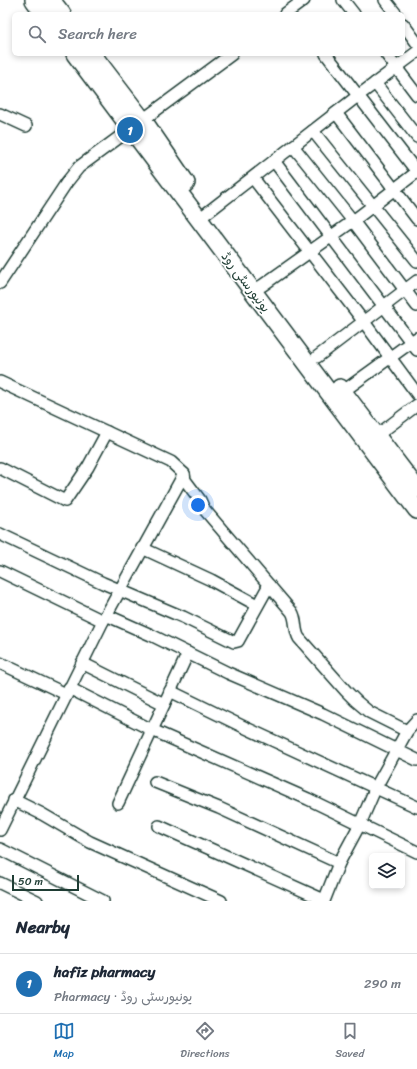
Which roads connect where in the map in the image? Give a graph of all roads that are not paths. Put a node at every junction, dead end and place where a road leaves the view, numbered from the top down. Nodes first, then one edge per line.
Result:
1 (34, 0) edge
2 (51, 0) edge
3 (304, 0) edge
4 (343, 0) edge
5 (386, 0) edge
6 (43, 12) edge
7 (60, 12) edge
8 (291, 12) edge
9 (352, 12) edge
10 (395, 12) edge
11 (405, 27) edge
12 (417, 43) edge
13 (416, 55) edge
14 (77, 56) edge
15 (93, 56) edge
16 (229, 56) edge
17 (328, 56) edge
18 (387, 56) edge
19 (396, 68) junction
20 (375, 83) junction
21 (359, 95) junction
22 (417, 95) edge
23 (336, 113) junction
24 (0, 114) edge
25 (137, 125) junction
26 (26, 126) dead end
27 (313, 131) junction
28 (417, 137) edge
29 (293, 146) junction
30 (274, 161) junction
31 (417, 172) edge
32 (252, 178) junction
33 (394, 189) junction
34 (373, 205) junction
35 (204, 215) junction
36 (417, 219) edge
37 (353, 221) junction
38 (332, 236) junction
39 (309, 252) junction
40 (417, 261) edge
41 (417, 281) edge
42 (0, 282) edge
43 (258, 288) junction
44 (405, 291) junction
45 (417, 306) edge
46 (384, 307) junction
47 (364, 322) junction
48 (415, 344) edge
49 (317, 357) junction
50 (390, 358) junction
51 (0, 382) edge
52 (417, 394) edge
53 (338, 395) junction
54 (417, 405) edge
55 (107, 432) junction
56 (376, 436) junction
57 (0, 468) edge
58 (184, 474) junction
59 (417, 489) edge
60 (417, 510) edge
61 (0, 534) edge
62 (142, 548) junction
63 (0, 571) edge
64 (269, 585) junction
65 (120, 590) junction
66 (257, 605) junction
67 (104, 618) junction
68 (188, 653) junction
69 (0, 663) edge
70 (82, 663) junction
71 (68, 691) junction
72 (170, 691) junction
73 (164, 704) junction
74 (417, 720) edge
75 (152, 730) junction
76 (407, 731) junction
77 (396, 750) junction
78 (417, 760) edge
79 (155, 782) dead end
80 (376, 787) junction
81 (14, 800) junction
82 (118, 804) dead end
83 (417, 807) edge
84 (360, 824) junction
85 (159, 826) dead end
86 (0, 830) edge
87 (0, 849) edge
88 (417, 852) edge
89 (339, 863) junction
90 (0, 883) edge
91 (37, 901) edge
92 (103, 901) edge
93 (221, 901) edge
94 (324, 901) edge

1 - 6 highway
2 - 7 highway
3 - 8 street
4 - 9 street
5 - 10 street
11 - 12 street
13 - 19 street
14 - 25 highway, یونیورسٹی روڈ
15 - 25 highway, یونیورسٹی روڈ
16 - 25 street
17 - 21 street
18 - 19 street
19 - 20 street
19 - 22 street
20 - 21 street
20 - 28 street
21 - 23 street
21 - 31 street
23 - 27 street
23 - 33 street
24 - 26 street
25 - 35 highway, یونیورسٹی روڈ
25 - 42 street
27 - 29 street
27 - 34 street
29 - 30 street
29 - 37 street
30 - 32 street
30 - 38 street
31 - 33 street
32 - 35 street
32 - 39 street
33 - 34 street
33 - 36 street
34 - 37 street
34 - 40 street
35 - 43 highway, یونیورسٹی روڈ
37 - 38 street
37 - 44 street
38 - 39 street
38 - 46 street
39 - 43 street
39 - 47 street
41 - 44 street
43 - 49 highway, یونیورسٹی روڈ
43 - 53 highway, یونیورسٹی روڈ
44 - 45 street
44 - 46 street
46 - 47 street
46 - 48 street
47 - 49 street
47 - 50 street
48 - 50 street
49 - 53 highway, یونیورسٹی روڈ
50 - 52 street
50 - 53 street
51 - 55 street
53 - 56 highway, یونیورسٹی روڈ
53 - 60 highway, یونیورسٹی روڈ
54 - 56 street
55 - 57 street
55 - 58 street
56 - 59 highway, یونیورسٹی روڈ
58 - 62 street
58 - 64 street
61 - 65 street
62 - 65 street
62 - 66 street
63 - 67 street
64 - 66 street
64 - 76 street
65 - 66 street
65 - 67 street
67 - 68 street
67 - 70 street
68 - 72 street
68 - 77 street
69 - 71 street
70 - 71 street
70 - 73 street
71 - 75 street
71 - 81 street
72 - 73 street
72 - 80 street
73 - 75 street
74 - 76 street
75 - 82 street
75 - 84 street
76 - 77 street
77 - 78 street
77 - 80 street
79 - 89 street
80 - 83 street
80 - 84 street
81 - 86 street
81 - 93 street
84 - 88 street
84 - 89 street
85 - 94 street
87 - 92 street
89 - 94 street
90 - 91 street

